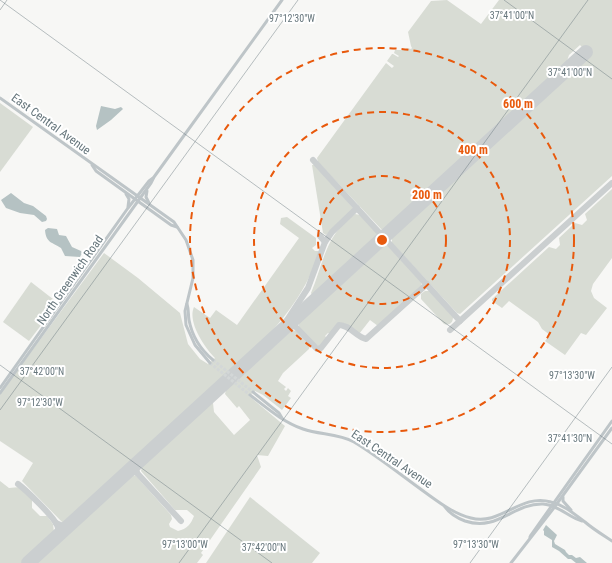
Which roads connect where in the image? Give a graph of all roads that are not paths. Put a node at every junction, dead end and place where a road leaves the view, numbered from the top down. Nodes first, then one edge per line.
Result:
1 (282, 0) edge
2 (0, 98) edge
3 (92, 165) junction
4 (154, 177) junction
5 (147, 189) junction
6 (124, 191) junction
7 (138, 198) junction
8 (150, 204) junction
9 (128, 208) junction
10 (177, 227) junction
11 (187, 304) junction
12 (213, 360) tunnel mouth
13 (210, 363) tunnel mouth
14 (0, 388) edge
15 (0, 393) edge
16 (252, 393) tunnel mouth
17 (612, 421) edge
18 (612, 428) edge
19 (606, 430) junction
20 (609, 433) junction
21 (564, 496) junction
22 (555, 503) junction
23 (444, 506) junction
24 (553, 506) junction
25 (574, 513) junction
26 (584, 522) junction
27 (612, 541) edge
28 (511, 563) edge

1 - 4 main road, North Greenwich Road
2 - 3 main road, East Central Avenue
3 - 6 main road, East Central Avenue
3 - 7 main road, East Central Avenue
4 - 5 main road, North Greenwich Road
4 - 7 main road, North Greenwich Road
5 - 7 main road, North Greenwich Road
5 - 8 main road
6 - 7 main road, East Central Avenue
6 - 9 main road
7 - 8 main road, East Central Avenue
7 - 9 main road, North Greenwich Road
7 - 10 main road, East Central Avenue
7 - 15 main road, North Greenwich Road
8 - 10 main road, East Central Avenue
9 - 14 main road, North Greenwich Road
10 - 11 main road, East Central Avenue
11 - 12 main road, East Central Avenue
11 - 13 main road, East Central Avenue
16 - 23 main road, East Central Avenue
17 - 19 main road
18 - 20 main road
19 - 20 main road
19 - 22 main road
20 - 21 main road
21 - 22 main road
21 - 25 main road
22 - 23 main road, East Central Avenue
22 - 24 main road
22 - 25 main road, East Central Avenue
23 - 24 main road, East Central Avenue
24 - 26 main road, East Central Avenue
24 - 28 main road
25 - 26 main road, East Central Avenue
26 - 27 main road, East Central Avenue

